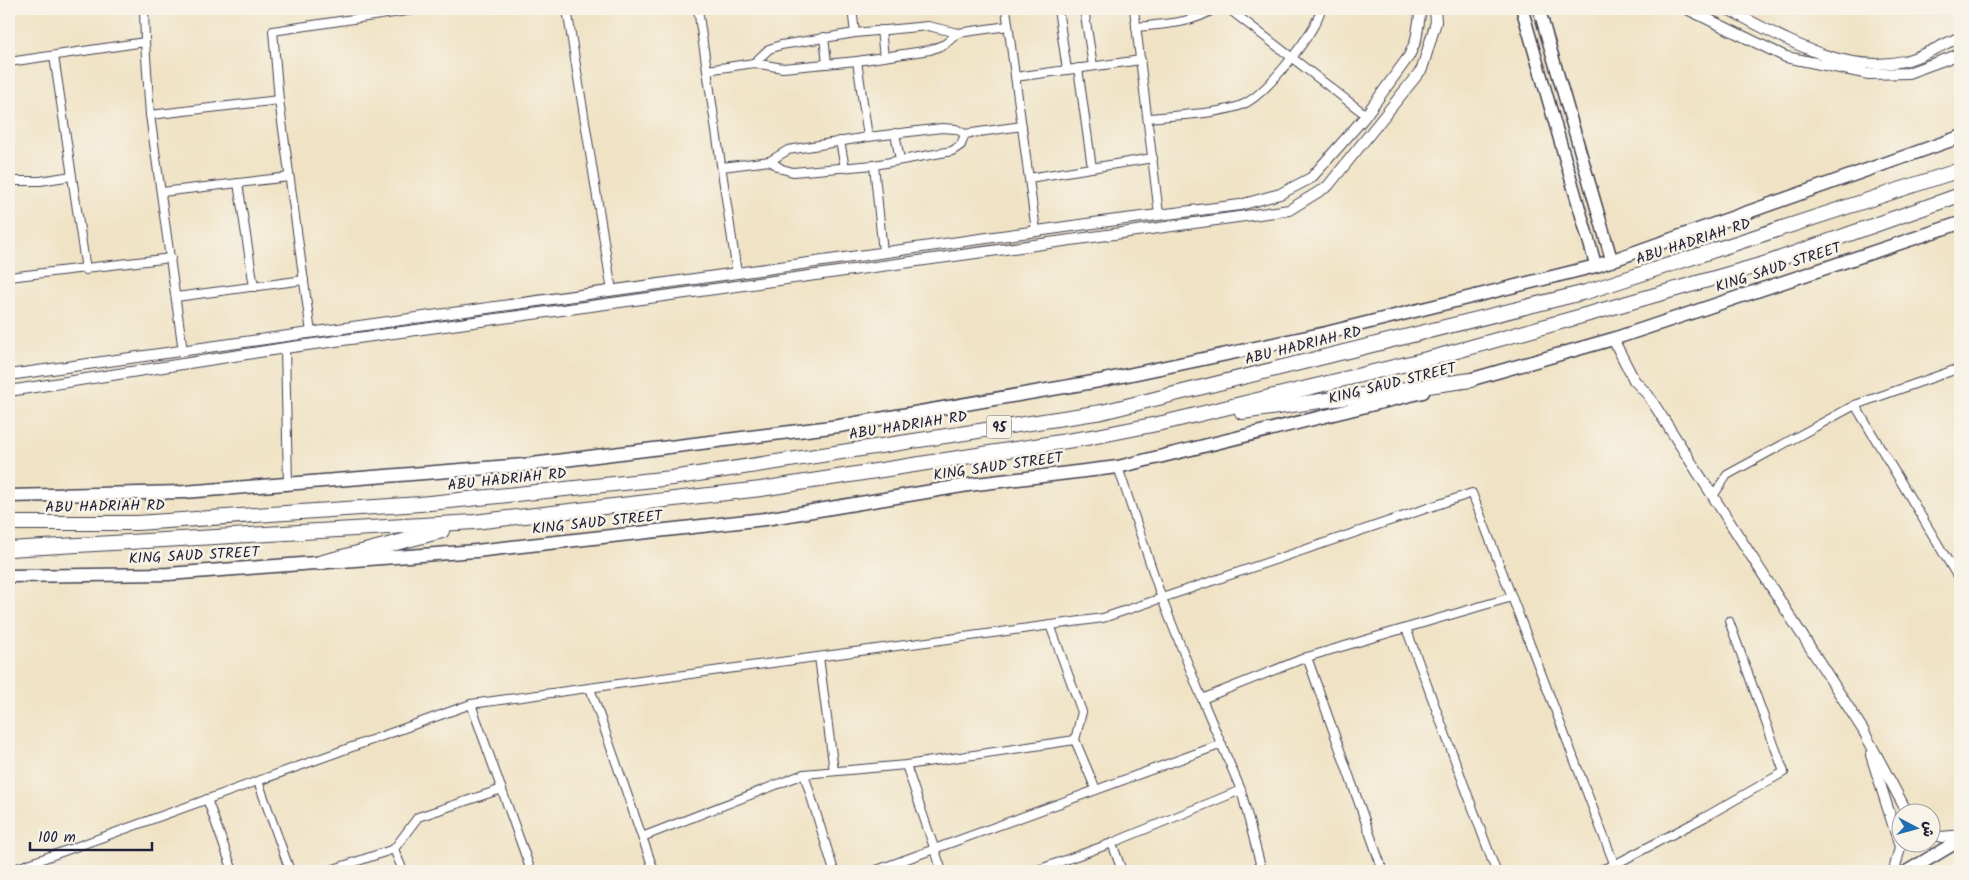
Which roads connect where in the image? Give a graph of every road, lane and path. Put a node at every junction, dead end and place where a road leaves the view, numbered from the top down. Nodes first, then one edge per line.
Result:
1 (144, 9) edge
2 (420, 9) edge
3 (567, 9) edge
4 (698, 9) edge
5 (852, 9) edge
6 (1006, 9) edge
7 (1058, 9) edge
8 (1084, 9) edge
9 (1134, 9) edge
10 (1214, 9) edge
11 (1229, 9) edge
12 (1321, 9) edge
13 (1421, 9) edge
14 (1435, 9) edge
15 (1522, 9) edge
16 (1539, 9) edge
17 (1687, 9) edge
18 (1727, 9) edge
19 (1008, 26) junction
20 (1136, 28) junction
21 (881, 30) junction
22 (855, 33) junction
23 (958, 33) junction
24 (824, 37) junction
25 (1960, 37) edge
26 (145, 42) junction
27 (1960, 54) edge
28 (54, 56) junction
29 (884, 57) junction
30 (1292, 57) junction
31 (1141, 60) junction
32 (857, 61) junction
33 (9, 62) edge
34 (754, 63) junction
35 (827, 64) junction
36 (1093, 66) junction
37 (1078, 68) junction
38 (707, 70) junction
39 (1067, 70) junction
40 (1015, 77) junction
41 (279, 100) junction
42 (1366, 114) junction
43 (150, 115) junction
44 (1149, 118) junction
45 (1022, 126) junction
46 (895, 133) junction
47 (965, 134) junction
48 (868, 137) junction
49 (1960, 137) edge
50 (840, 141) junction
51 (1153, 158) junction
52 (770, 160) junction
53 (900, 160) junction
54 (874, 165) junction
55 (722, 167) junction
56 (844, 168) junction
57 (1092, 168) junction
58 (1960, 170) edge
59 (72, 176) junction
60 (289, 177) junction
61 (1029, 178) junction
62 (9, 181) edge
63 (238, 183) junction
64 (162, 192) junction
65 (1960, 196) edge
66 (1159, 214) junction
67 (1960, 223) edge
68 (1036, 231) junction
69 (883, 252) junction
70 (170, 258) junction
71 (1612, 261) junction
72 (1596, 266) junction
73 (86, 270) junction
74 (737, 273) junction
75 (9, 278) edge
76 (304, 280) junction
77 (254, 287) junction
78 (612, 290) junction
79 (176, 297) junction
80 (311, 333) junction
81 (1613, 339) junction
82 (285, 348) junction
83 (183, 351) junction
84 (1960, 368) edge
85 (9, 375) edge
86 (1471, 380) junction
87 (9, 391) edge
88 (1855, 405) junction
89 (1167, 422) junction
90 (1118, 467) junction
91 (288, 484) junction
92 (9, 496) edge
93 (1713, 496) junction
94 (474, 522) junction
95 (9, 523) edge
96 (9, 549) edge
97 (319, 563) junction
98 (9, 576) edge
99 (1960, 581) edge
100 (1512, 597) junction
101 (1162, 599) junction
102 (1730, 621) dead end
103 (1050, 625) junction
104 (1406, 628) junction
105 (1307, 656) junction
106 (818, 657) junction
107 (590, 688) junction
108 (1202, 699) junction
109 (471, 704) junction
110 (1863, 730) junction
111 (1075, 740) junction
112 (1222, 744) junction
113 (906, 765) junction
114 (834, 771) junction
115 (804, 774) junction
116 (258, 781) junction
117 (502, 789) junction
118 (1096, 790) junction
119 (1241, 790) junction
120 (207, 800) junction
121 (1902, 802) edge
122 (1960, 835) edge
123 (642, 837) junction
124 (1942, 837) edge
125 (1960, 840) edge
126 (1112, 843) junction
127 (394, 849) junction
128 (933, 850) junction
129 (1616, 868) edge
130 (9, 871) edge
131 (233, 871) edge
132 (290, 871) edge
133 (328, 871) edge
134 (403, 871) edge
135 (531, 871) edge
136 (654, 871) edge
137 (834, 871) edge
138 (874, 871) edge
139 (942, 871) edge
140 (1035, 871) edge
141 (1122, 871) edge
142 (1262, 871) edge
143 (1383, 871) edge
144 (1496, 871) edge
145 (1597, 871) edge
146 (1894, 871) edge
147 (1908, 871) edge

1 - 26 street
2 - 41 street
3 - 78 street
4 - 38 street
5 - 22 street
6 - 19 street
7 - 39 street
8 - 36 street
9 - 20 street
10 - 20 street
11 - 30 street
12 - 30 street
13 - 42 street
14 - 82 street
15 - 72 main road
16 - 71 main road
17 - 27 street
18 - 25 street
19 - 23 street
19 - 40 street
20 - 31 street
21 - 22 street
21 - 23 street
21 - 29 street
22 - 24 street
23 - 29 street
24 - 34 street
24 - 35 street
26 - 28 street
26 - 43 street
28 - 33 street
28 - 59 street
29 - 32 street
30 - 42 street
30 - 44 street
31 - 36 street
31 - 44 street
32 - 35 street
32 - 48 street
34 - 35 street
34 - 38 street
36 - 37 street
37 - 39 street
37 - 57 street
38 - 55 street
39 - 40 street
40 - 45 street
41 - 43 street
41 - 60 street
42 - 66 street
43 - 64 street
44 - 51 street
45 - 47 street
45 - 61 street
46 - 47 street
46 - 48 street
46 - 53 street
47 - 53 street
48 - 50 street
49 - 71 main road
50 - 52 street
50 - 56 street
51 - 57 street
51 - 66 street
52 - 55 street
52 - 56 street
53 - 54 street
54 - 56 street
54 - 69 street
55 - 74 street
57 - 61 street
58 - 95 highway, ABU HADRIAH RD / 95
59 - 62 street
59 - 73 street
60 - 63 street
60 - 76 street
61 - 68 street
63 - 64 street
63 - 77 street
64 - 70 street
65 - 89 highway, 95
66 - 68 street
67 - 81 main road, KING SAUD STREET
68 - 69 street
69 - 74 street
70 - 73 street
70 - 79 street
71 - 72 main road
72 - 91 main road
73 - 75 street
74 - 78 street
76 - 77 street
76 - 80 street
77 - 79 street
78 - 80 street
79 - 83 street
80 - 83 street
81 - 86 main road, KING SAUD STREET
81 - 93 street
82 - 87 street
82 - 91 street
83 - 85 street
84 - 88 street
86 - 89 highway
86 - 90 main road, KING SAUD STREET
88 - 93 street
88 - 99 street
89 - 94 highway, 95
90 - 97 main road, KING SAUD STREET
90 - 101 street
91 - 92 main road
93 - 110 street
94 - 96 highway, 95
94 - 97 highway
97 - 98 main road, KING SAUD STREET
100 - 101 street
100 - 104 street
100 - 129 street
101 - 103 street
101 - 108 street
102 - 129 street
103 - 106 street
103 - 111 street
104 - 105 street
104 - 144 street
105 - 108 street
105 - 143 street
106 - 107 street
106 - 114 street
107 - 109 street
107 - 123 street
108 - 112 street
109 - 116 street
109 - 117 street
110 - 121 street
110 - 146 street
111 - 113 street
111 - 118 street
112 - 118 street
112 - 119 street
113 - 114 street
113 - 128 street
114 - 115 street
115 - 123 street
115 - 137 street
116 - 120 street
116 - 132 street
117 - 127 street
117 - 135 street
118 - 128 street
119 - 126 street
119 - 142 street
120 - 130 street
120 - 131 street
122 - 124 street
123 - 136 street
125 - 147 main road
126 - 140 street
126 - 141 street
127 - 133 street
127 - 134 street
128 - 138 street
128 - 139 street
129 - 145 street

